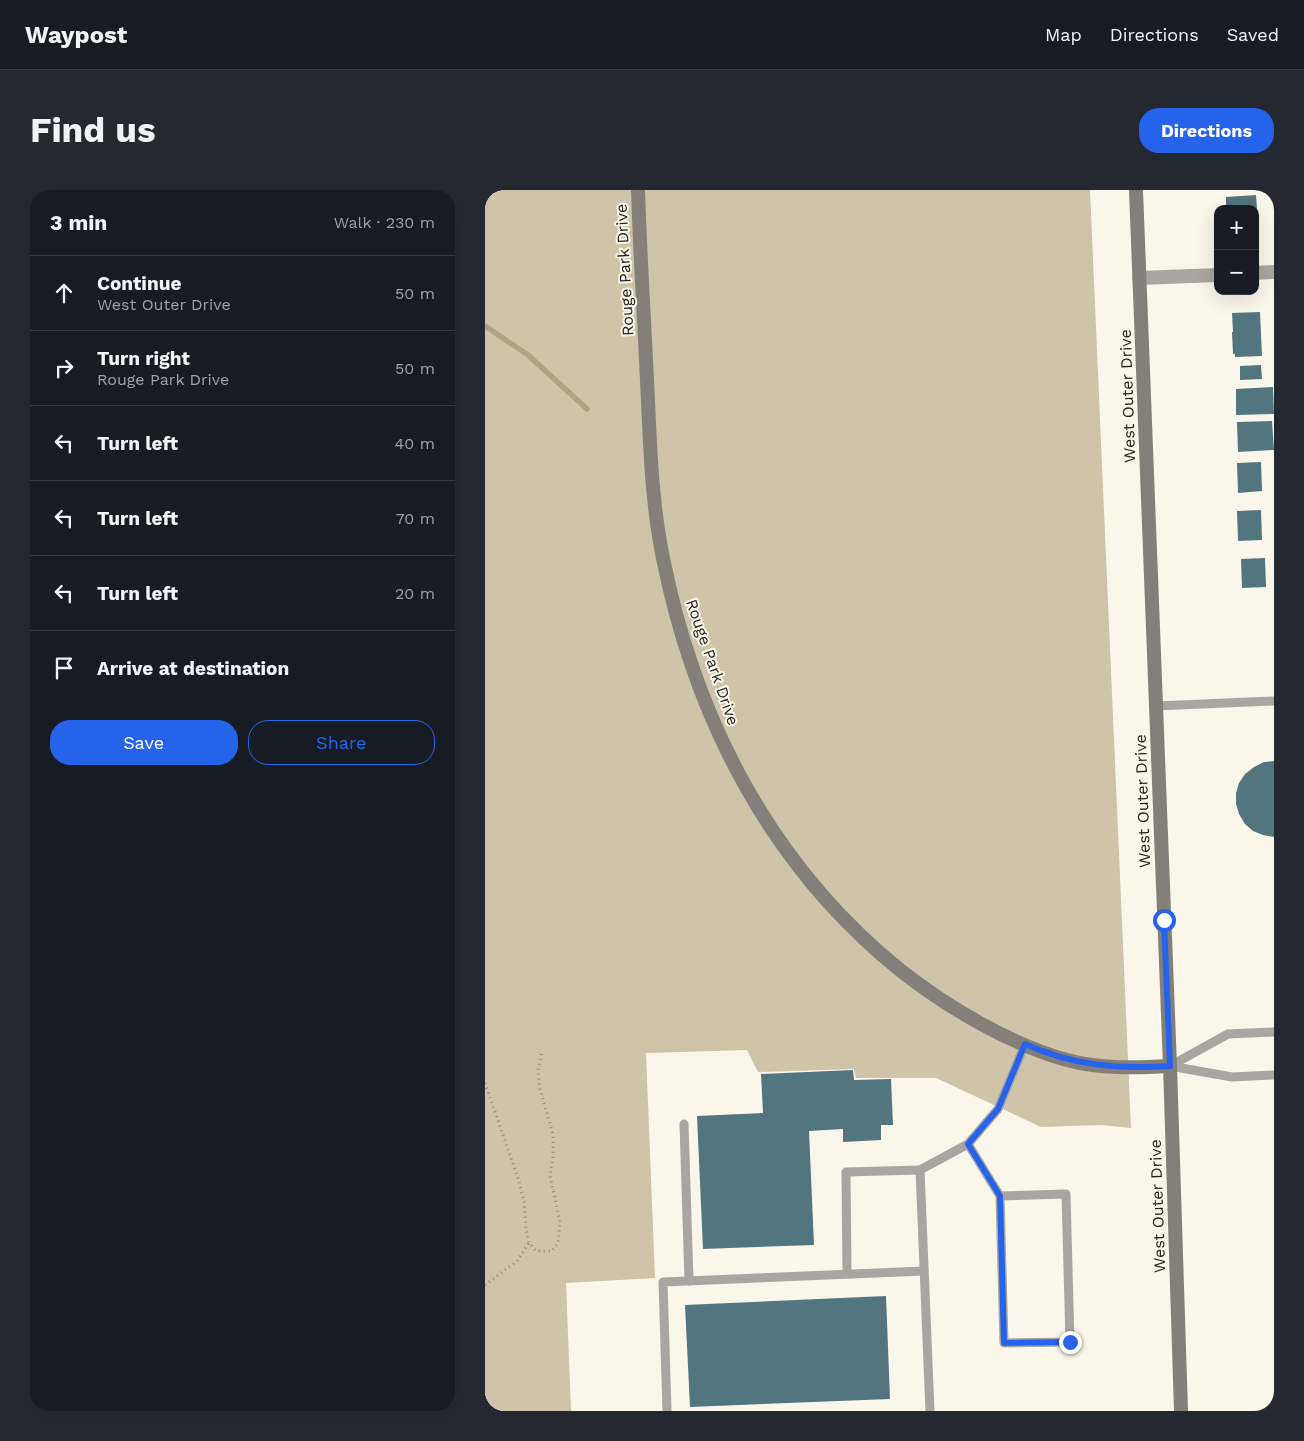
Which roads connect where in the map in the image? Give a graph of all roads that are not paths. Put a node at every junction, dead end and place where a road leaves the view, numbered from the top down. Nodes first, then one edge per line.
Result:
1 (638, 190) edge
2 (1136, 190) edge
3 (1274, 272) edge
4 (1259, 273) edge
5 (1214, 274) edge
6 (1139, 278) junction
7 (1274, 701) edge
8 (1156, 706) junction
9 (1274, 1032) edge
10 (1025, 1044) junction
11 (1170, 1066) junction
12 (1274, 1075) edge
13 (684, 1124) dead end
14 (968, 1144) junction
15 (920, 1170) junction
16 (1000, 1196) junction
17 (924, 1271) junction
18 (847, 1274) junction
19 (689, 1281) junction
20 (667, 1411) edge
21 (929, 1411) edge
22 (1181, 1411) edge

1 - 10 main road, Rouge Park Drive
2 - 6 main road, West Outer Drive
3 - 4 street
5 - 6 street
6 - 8 main road, West Outer Drive
7 - 8 lane
8 - 11 main road, West Outer Drive
9 - 11 lane
10 - 11 main road, Rouge Park Drive
10 - 14 lane
11 - 12 lane
11 - 22 main road, West Outer Drive
13 - 19 lane
14 - 15 lane
14 - 16 lane
15 - 17 lane
15 - 18 lane
16 - 16 lane
17 - 18 lane
17 - 21 lane
18 - 19 lane
19 - 20 lane

